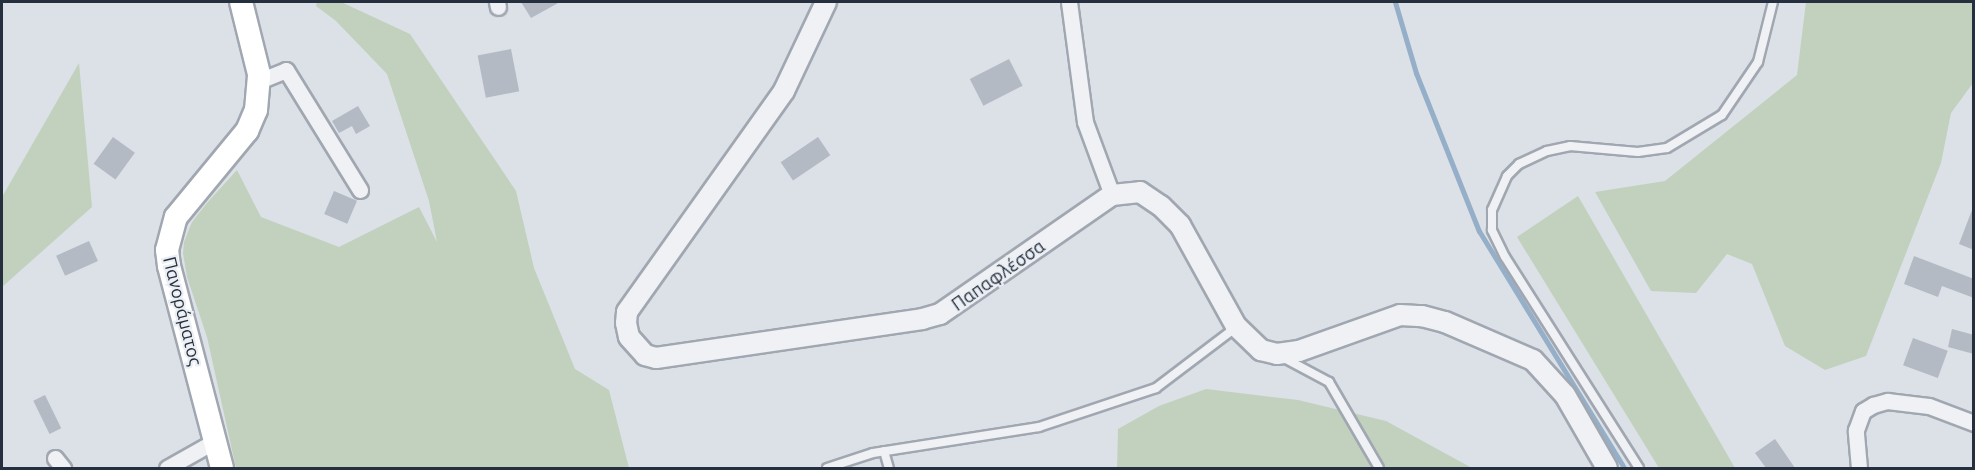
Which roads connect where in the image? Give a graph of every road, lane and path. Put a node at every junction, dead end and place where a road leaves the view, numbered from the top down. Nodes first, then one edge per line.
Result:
1 (241, 2) edge
2 (826, 2) edge
3 (1069, 2) edge
4 (1773, 2) edge
5 (259, 81) junction
6 (360, 190) dead end
7 (1112, 195) junction
8 (1236, 326) junction
9 (1277, 354) junction
10 (1974, 423) edge
11 (215, 441) junction
12 (884, 451) junction
13 (167, 468) edge
14 (222, 468) edge
15 (827, 468) edge
16 (890, 468) edge
17 (1379, 468) edge
18 (1607, 468) edge
19 (1639, 468) edge
20 (1859, 468) edge

1 - 5 main road, Πανοράματος
2 - 7 street, Παπαφλέσσα
3 - 7 street
4 - 19 lane
5 - 6 street
5 - 11 main road, Πανοράματος
7 - 8 street
8 - 9 street
8 - 12 lane
9 - 17 lane
9 - 18 street
10 - 20 street
11 - 13 street
11 - 14 main road, Πανοράματος
12 - 15 lane
12 - 16 lane

